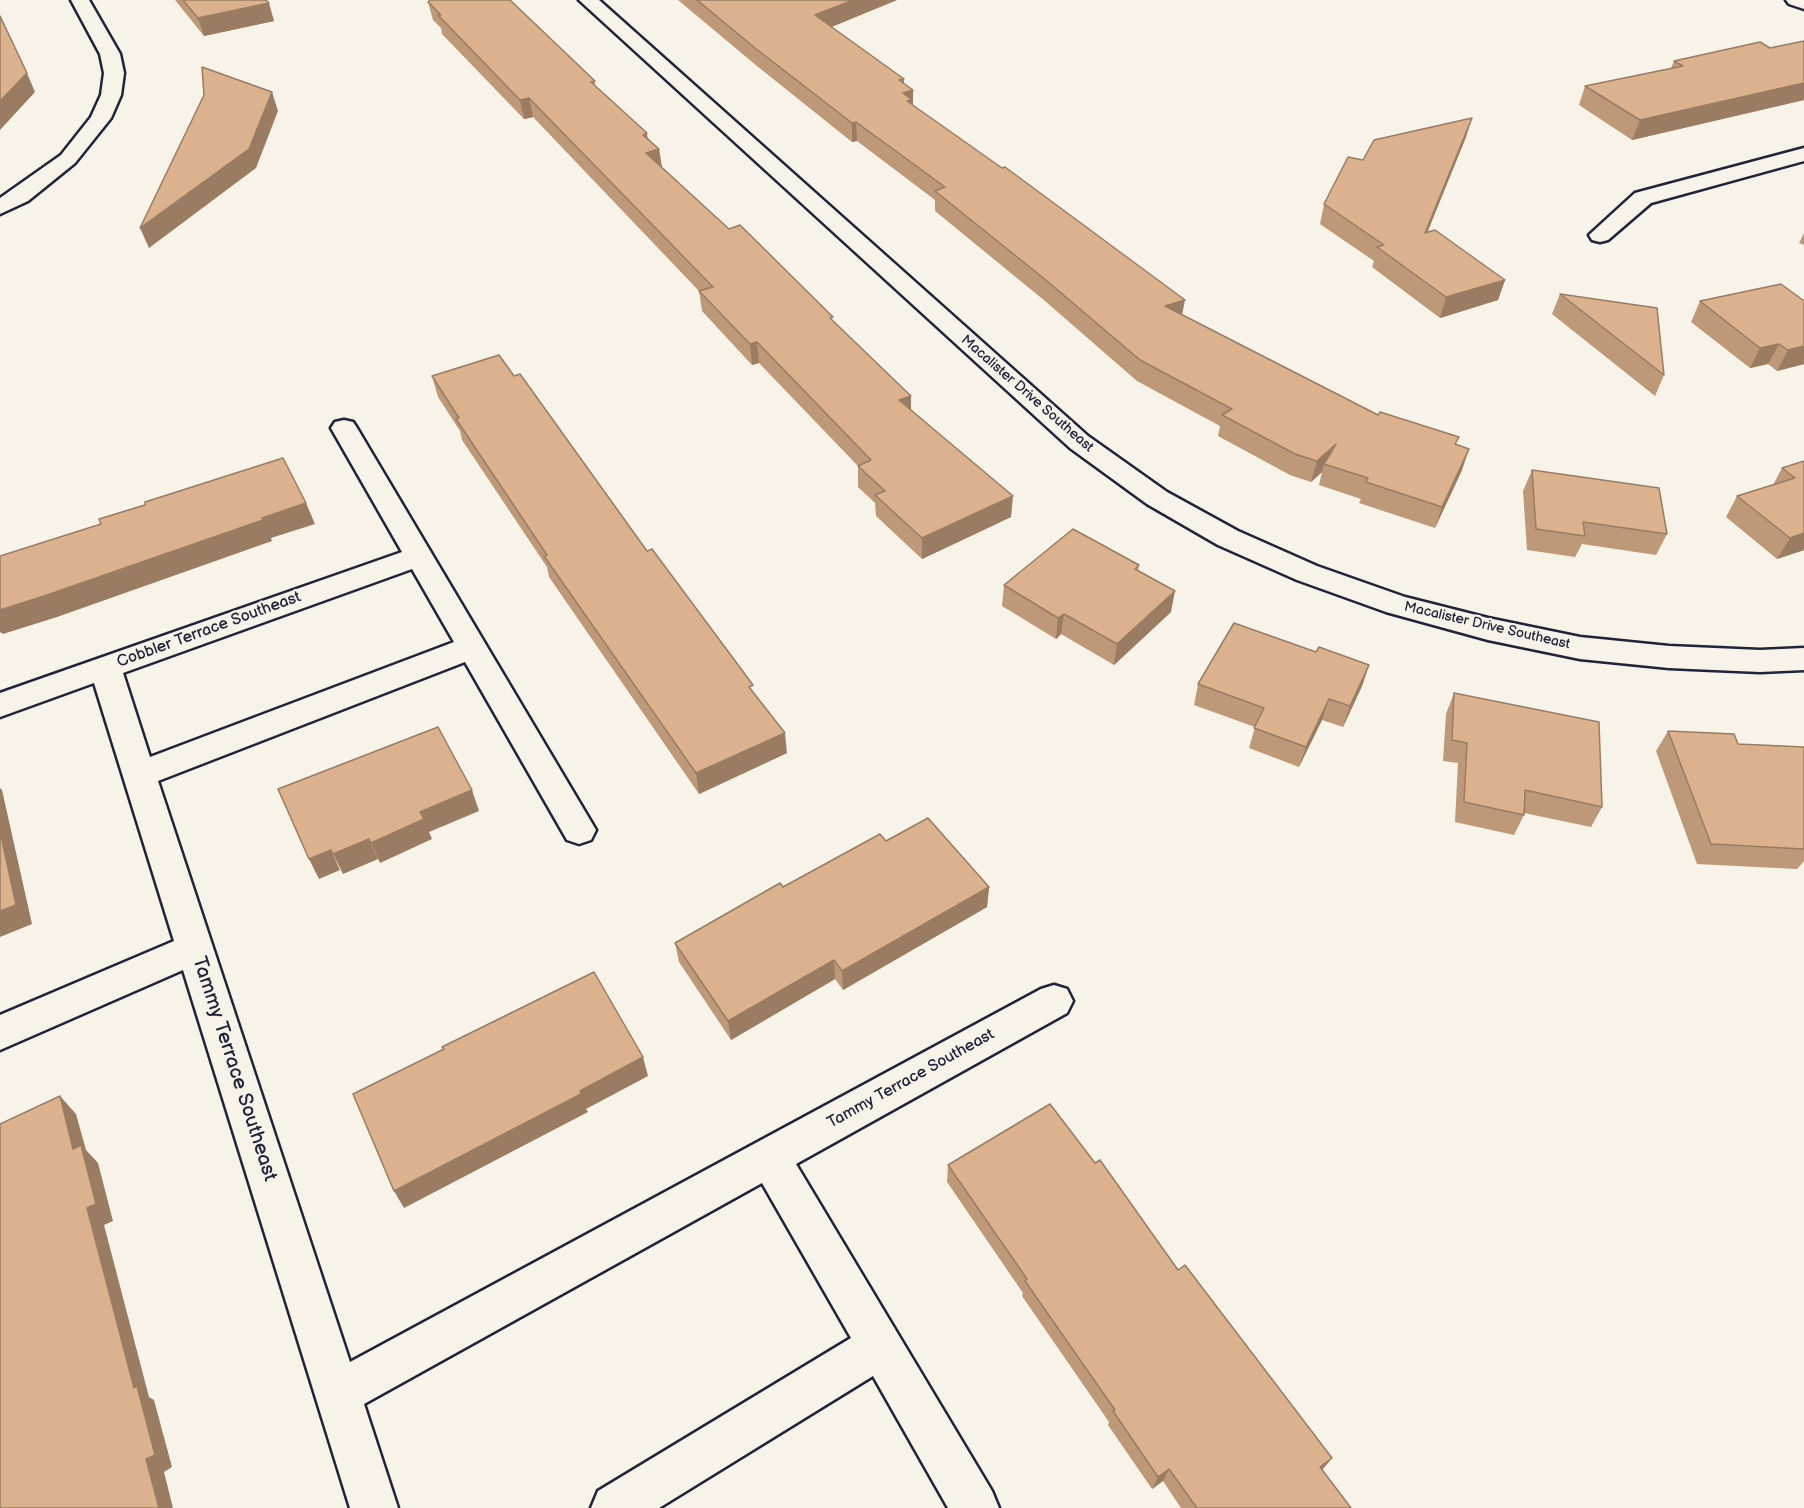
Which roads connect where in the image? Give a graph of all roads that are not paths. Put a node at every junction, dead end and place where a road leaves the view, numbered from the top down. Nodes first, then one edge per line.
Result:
1 (80, 0) edge
2 (588, 0) edge
3 (1795, 0) edge
4 (1804, 4) edge
5 (1804, 154) edge
6 (0, 207) edge
7 (1600, 235) dead end
8 (344, 428) dead end
9 (419, 556) junction
10 (472, 647) junction
11 (1804, 659) edge
12 (105, 668) junction
13 (0, 705) edge
14 (140, 775) junction
15 (579, 830) dead end
16 (196, 948) junction
17 (1054, 1001) dead end
18 (0, 1033) edge
19 (769, 1157) junction
20 (880, 1346) junction
21 (337, 1394) junction
22 (374, 1508) edge
23 (615, 1508) edge
24 (975, 1508) edge

1 - 6 street
2 - 11 street, Macalister Drive Southeast
3 - 4 street
5 - 7 street
8 - 9 street
9 - 10 street
9 - 12 street, Cobbler Terrace Southeast
10 - 14 street
10 - 15 street
12 - 13 street
12 - 14 street, Cobbler Terrace Southeast
14 - 16 street, Cobbler Terrace Southeast
16 - 18 street, Tammy Terrace Southeast
16 - 21 street, Tammy Terrace Southeast
17 - 19 street, Tammy Terrace Southeast
19 - 20 street
19 - 21 street, Tammy Terrace Southeast
20 - 23 street
20 - 24 street
21 - 22 street, Tammy Terrace Southeast

